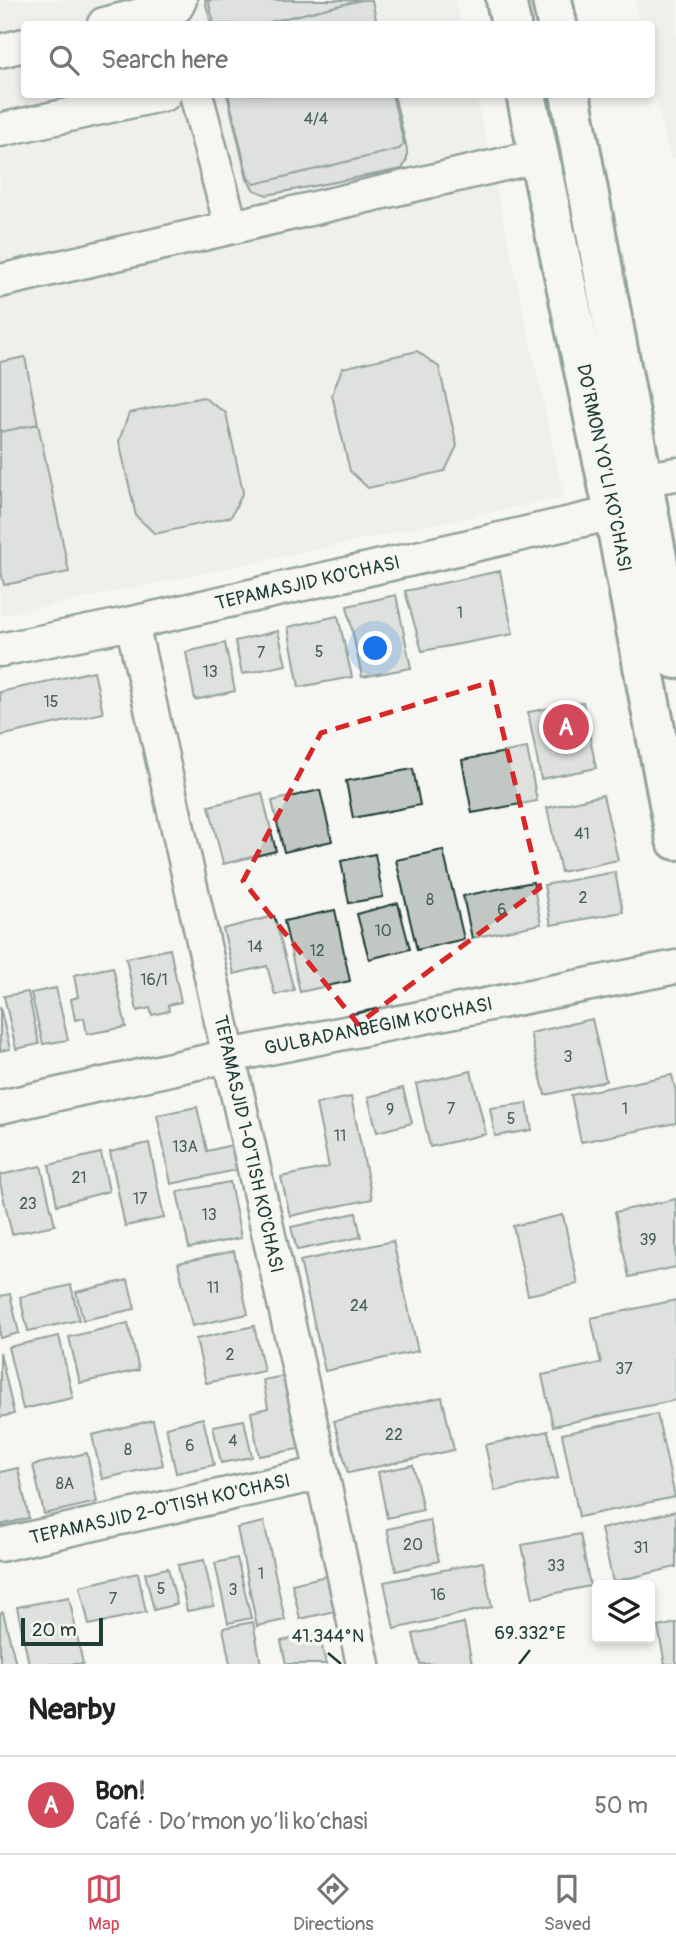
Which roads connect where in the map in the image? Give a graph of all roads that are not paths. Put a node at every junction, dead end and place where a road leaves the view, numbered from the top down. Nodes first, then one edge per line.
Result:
1 (506, 0) edge
2 (552, 0) edge
3 (179, 10) edge
4 (120, 21) edge
5 (510, 21) edge
6 (556, 21) edge
7 (21, 46) edge
8 (0, 51) edge
9 (147, 98) edge
10 (197, 98) edge
11 (527, 98) edge
12 (571, 98) edge
13 (0, 130) edge
14 (539, 156) junction
15 (231, 226) junction
16 (0, 281) edge
17 (635, 488) edge
18 (666, 547) edge
19 (132, 623) junction
20 (0, 650) edge
21 (676, 659) edge
22 (676, 840) edge
23 (676, 967) edge
24 (229, 1056) junction
25 (0, 1107) edge
26 (323, 1473) junction
27 (0, 1545) edge
28 (363, 1664) edge

1 - 5 main road
2 - 6 main road
3 - 4 street
7 - 8 street
9 - 13 street
10 - 15 street
11 - 14 main road, DO‘RMON YO‘LI KO‘CHASI
12 - 17 main road, DO‘RMON YO‘LI KO‘CHASI
14 - 15 street
14 - 17 main road, DO‘RMON YO‘LI KO‘CHASI
15 - 16 street
17 - 18 main road, DO‘RMON YO‘LI KO‘CHASI
17 - 19 street, TEPAMASJID KO'CHASI
17 - 22 main road, DO‘RMON YO‘LI KO‘CHASI
18 - 21 main road, DO‘RMON YO‘LI KO‘CHASI
19 - 20 street, TEPAMASJID KO'CHASI
19 - 24 street, TEPAMASJID 1-O'TISH KO'CHASI
23 - 24 street, GULBADANBEGIM KO'CHASI
24 - 25 street, GULBADANBEGIM KO'CHASI
24 - 26 street, TEPAMASJID 1-O'TISH KO'CHASI
26 - 27 street, TEPAMASJID 2-O'TISH KO'CHASI
26 - 28 street, TEPAMASJID 1-O'TISH KO'CHASI

